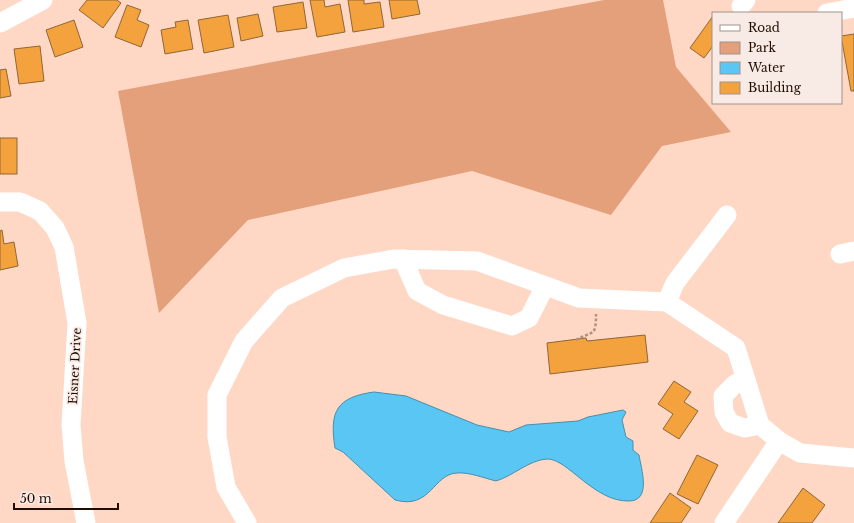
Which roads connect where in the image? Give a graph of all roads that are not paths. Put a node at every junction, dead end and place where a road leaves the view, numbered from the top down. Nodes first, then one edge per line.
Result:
1 (43, 0) edge
2 (854, 8) edge
3 (832, 12) edge
4 (0, 23) edge
5 (0, 202) edge
6 (727, 215) dead end
7 (403, 259) junction
8 (545, 286) junction
9 (667, 302) junction
10 (746, 380) junction
11 (760, 425) junction
12 (779, 441) junction
13 (854, 458) edge
14 (86, 523) edge
15 (247, 523) edge
16 (724, 523) edge

1 - 4 street
2 - 3 street
5 - 14 street, Eisner Drive
6 - 9 street
7 - 8 street
7 - 8 street
7 - 15 street
8 - 9 street
9 - 10 street
10 - 11 street
10 - 11 street
11 - 12 street
12 - 13 street
12 - 16 street

